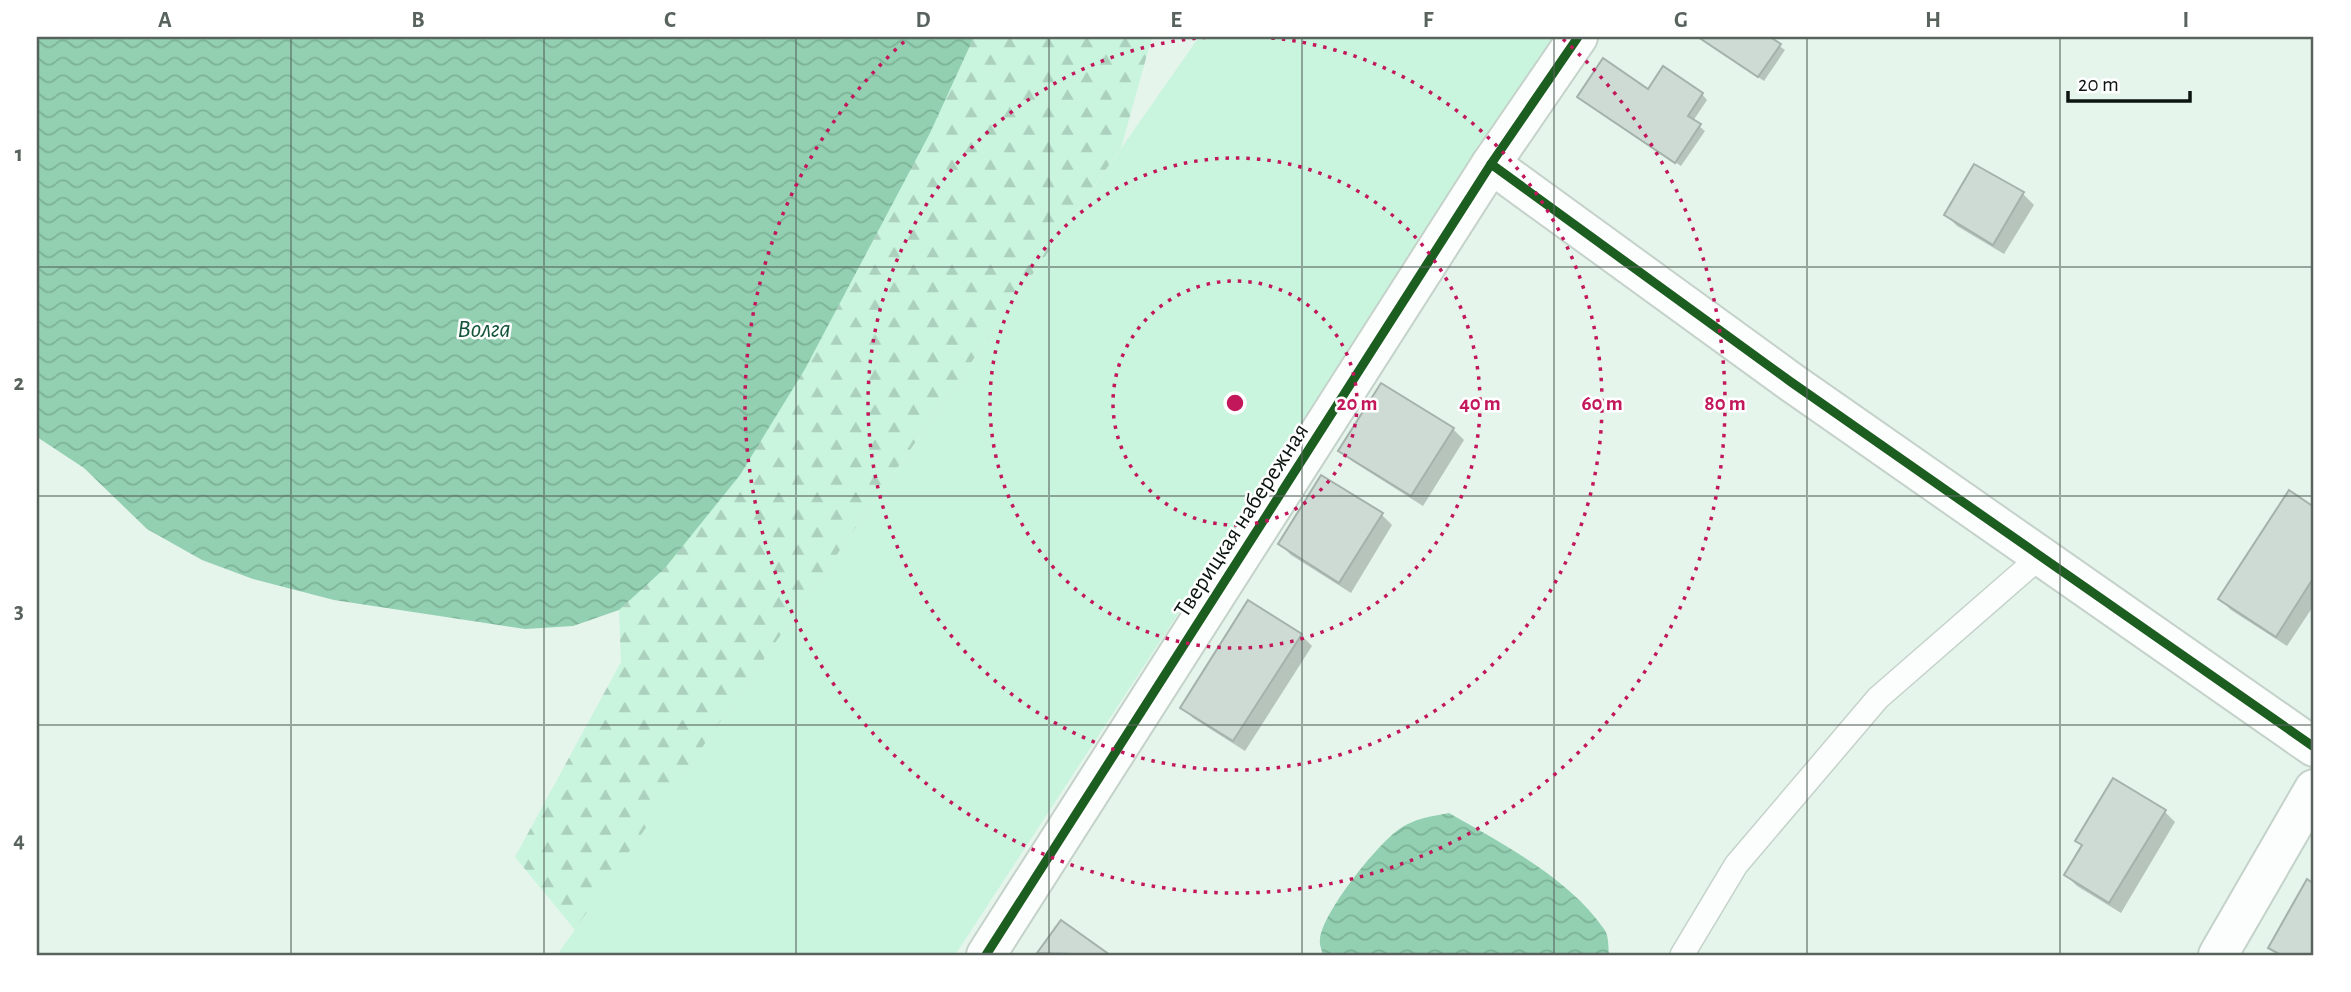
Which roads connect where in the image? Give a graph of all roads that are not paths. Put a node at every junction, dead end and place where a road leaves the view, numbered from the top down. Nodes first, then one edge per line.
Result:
1 (1578, 37) edge
2 (1491, 164) junction
3 (2041, 556) junction
4 (2314, 747) edge
5 (2314, 789) edge
6 (986, 955) edge
7 (1682, 955) edge
8 (2218, 955) edge

1 - 2 street, Тверицкая набережная
2 - 3 street
2 - 6 street, Тверицкая набережная
3 - 4 street
3 - 7 lane
5 - 8 street

